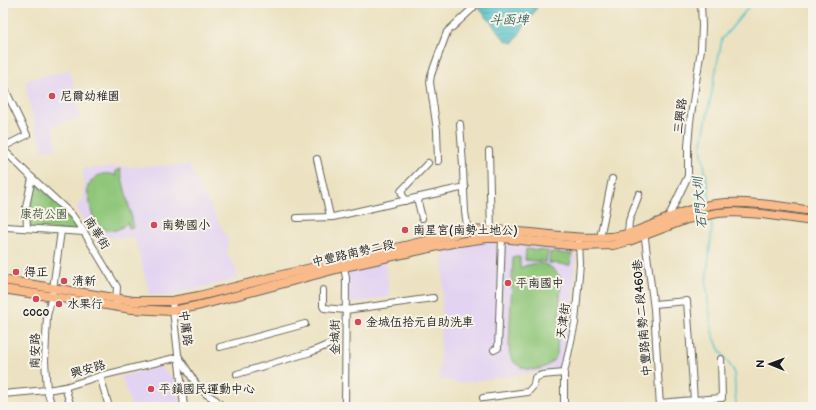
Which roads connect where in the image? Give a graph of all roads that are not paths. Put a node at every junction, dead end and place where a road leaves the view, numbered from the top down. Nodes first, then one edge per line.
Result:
1 (701, 3) edge
2 (473, 8) dead end
3 (3, 85) edge
4 (460, 124) dead end
5 (3, 148) edge
6 (489, 151) dead end
7 (317, 159) dead end
8 (438, 161) dead end
9 (428, 163) dead end
10 (32, 178) junction
11 (612, 179) dead end
12 (464, 187) junction
13 (639, 194) dead end
14 (420, 197) junction
15 (405, 201) junction
16 (813, 211) edge
17 (330, 216) junction
18 (297, 218) dead end
19 (422, 218) dead end
20 (668, 218) junction
21 (813, 221) edge
22 (6, 227) dead end
23 (27, 228) junction
24 (664, 228) junction
25 (61, 231) junction
26 (468, 231) junction
27 (644, 231) junction
28 (84, 232) junction
29 (628, 233) junction
30 (491, 234) junction
31 (502, 238) junction
32 (600, 238) junction
33 (579, 242) junction
34 (344, 267) junction
35 (3, 280) edge
36 (3, 289) edge
37 (323, 290) dead end
38 (53, 292) junction
39 (433, 298) dead end
40 (172, 301) junction
41 (116, 302) junction
42 (654, 304) junction
43 (172, 310) junction
44 (346, 310) junction
45 (305, 324) dead end
46 (330, 344) dead end
47 (220, 348) dead end
48 (494, 350) dead end
49 (179, 357) junction
50 (721, 359) dead end
51 (564, 373) junction
52 (236, 374) dead end
53 (100, 376) junction
54 (65, 387) junction
55 (47, 390) junction
56 (3, 394) edge
57 (483, 398) dead end
58 (694, 400) junction
59 (660, 405) edge
60 (52, 407) edge
61 (71, 407) edge
62 (109, 407) edge
63 (184, 407) edge
64 (224, 407) edge
65 (346, 407) edge
66 (564, 407) edge

1 - 20 street, 三興路
2 - 8 street
3 - 5 street
4 - 12 street
5 - 10 street, 南華街
6 - 30 street
7 - 17 street
9 - 15 street
10 - 23 street
10 - 28 street, 南華街
11 - 32 street
12 - 14 street
12 - 26 street
13 - 29 street
14 - 15 street
14 - 19 street
15 - 17 street
16 - 20 main road, 中豐路南勢二段
17 - 18 street
20 - 24 street, 三興路
20 - 27 main road, 中豐路南勢二段
21 - 24 main road, 中豐路南勢二段
22 - 23 street
23 - 25 street
24 - 27 main road, 中豐路南勢二段
25 - 28 street
25 - 38 street, 南安路
26 - 30 main road, 中豐路南勢二段
26 - 40 main road, 中豐路南勢二段
27 - 29 main road, 中豐路南勢二段
27 - 33 main road, 中豐路南勢二段
27 - 42 street, 中豐路南勢二段460巷
28 - 41 street, 南華街
29 - 32 main road, 中豐路南勢二段
30 - 31 main road, 中豐路南勢二段
30 - 33 main road, 中豐路南勢二段
30 - 34 main road, 中豐路南勢二段
31 - 33 main road, 中豐路南勢二段
31 - 48 street
32 - 33 main road, 中豐路南勢二段
33 - 51 street, 天津街
34 - 43 main road, 中豐路南勢二段
34 - 44 street, 金城街
35 - 38 main road, 中豐路南勢二段
36 - 38 main road, 中豐路南勢二段
37 - 44 street
38 - 41 main road, 中豐路南勢二段
38 - 55 street, 南安路
39 - 44 street
40 - 41 main road, 中豐路南勢二段
40 - 43 street, 中庸路
41 - 43 main road, 中豐路南勢二段
42 - 58 street
42 - 59 street, 中豐路南勢二段460巷
43 - 49 street, 中庸路
44 - 65 street, 金城街
45 - 47 street
46 - 52 street
49 - 53 street, 興安路
49 - 63 street, 中庸路
49 - 64 street, 中庸路
50 - 58 street
51 - 57 street
51 - 66 street, 天津街
53 - 54 street, 興安路
53 - 62 street
54 - 55 street, 興安路
54 - 61 street
55 - 56 street, 興安路
55 - 60 street, 南安路
58 - 59 street

